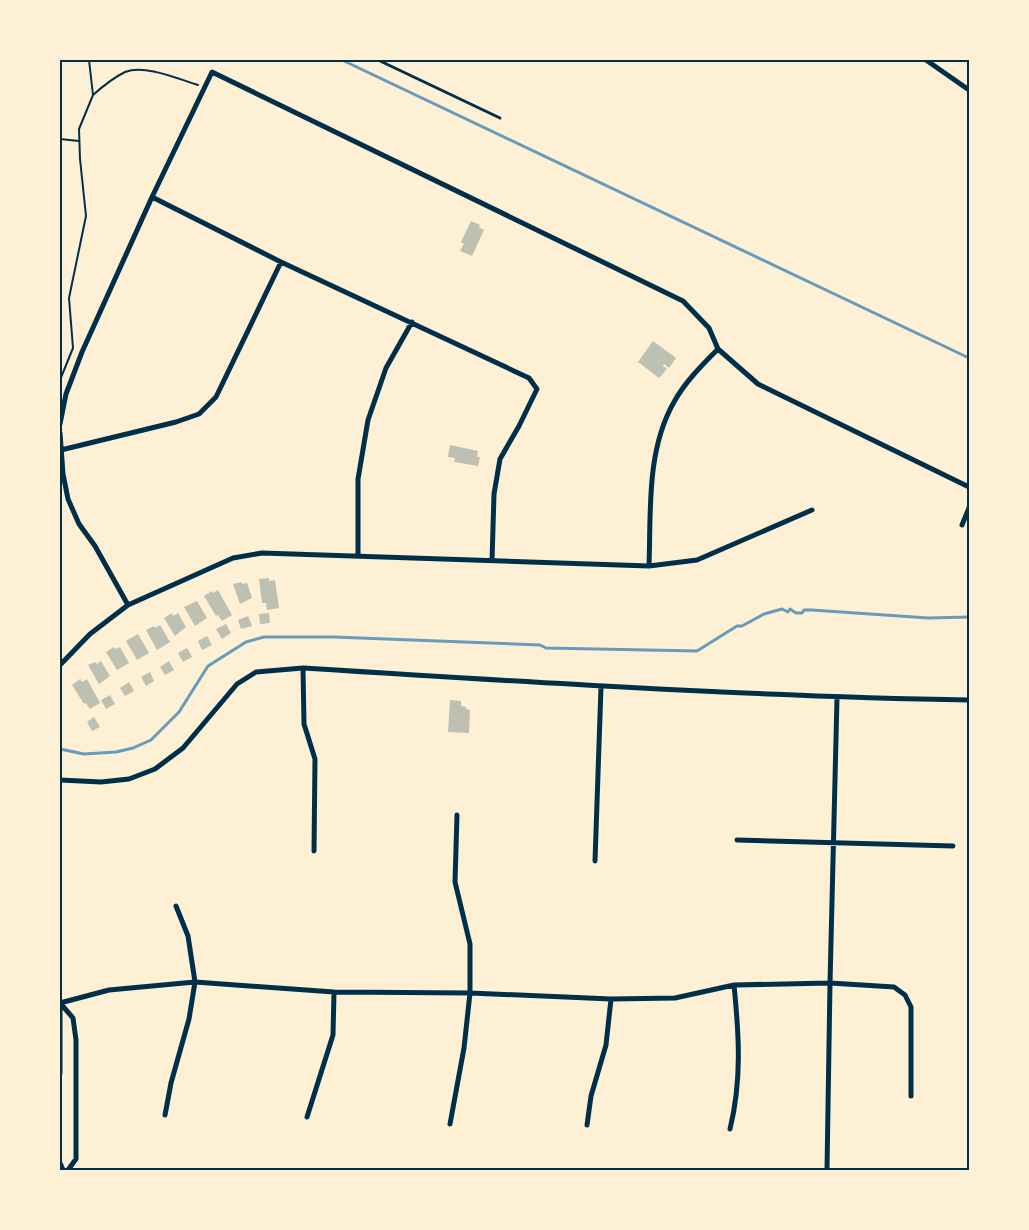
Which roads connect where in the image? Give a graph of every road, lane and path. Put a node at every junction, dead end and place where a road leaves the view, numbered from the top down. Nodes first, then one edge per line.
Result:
1 (89, 60) edge
2 (378, 60) edge
3 (926, 60) edge
4 (205, 87) junction
5 (969, 90) edge
6 (93, 95) junction
7 (500, 118) dead end
8 (60, 139) edge
9 (79, 141) junction
10 (152, 197) junction
11 (281, 262) junction
12 (412, 322) junction
13 (718, 349) junction
14 (60, 380) edge
15 (60, 424) edge
16 (60, 433) edge
17 (61, 450) edge
18 (969, 487) edge
19 (969, 508) edge
20 (812, 510) dead end
21 (962, 525) dead end
22 (358, 556) junction
23 (492, 561) junction
24 (650, 566) junction
25 (128, 605) junction
26 (60, 665) edge
27 (303, 668) junction
28 (601, 687) junction
29 (837, 698) junction
30 (969, 700) edge
31 (60, 780) edge
32 (456, 815) dead end
33 (737, 840) dead end
34 (834, 844) junction
35 (953, 846) dead end
36 (314, 851) dead end
37 (595, 861) dead end
38 (176, 906) dead end
39 (195, 982) junction
40 (830, 983) junction
41 (734, 985) junction
42 (334, 992) junction
43 (470, 993) junction
44 (611, 999) junction
45 (60, 1003) edge
46 (60, 1073) edge
47 (911, 1096) dead end
48 (165, 1114) dead end
49 (307, 1117) dead end
50 (450, 1124) dead end
51 (586, 1125) dead end
52 (730, 1129) dead end
53 (60, 1163) edge
54 (63, 1170) edge
55 (68, 1170) edge
56 (827, 1170) edge

1 - 6 path
2 - 7 lane
3 - 5 street
4 - 6 path
4 - 10 street
4 - 13 street
6 - 9 path
8 - 9 path
9 - 14 path
10 - 11 street
10 - 15 street
11 - 12 street
11 - 17 street
12 - 22 street
12 - 23 street
13 - 18 street
13 - 24 street
16 - 17 street
17 - 25 street
19 - 21 street
20 - 24 street
22 - 23 street
22 - 25 street
23 - 24 street
25 - 26 street
27 - 28 street
27 - 31 street
27 - 36 street
28 - 29 street
28 - 37 street
29 - 30 street
29 - 34 street
32 - 43 street
33 - 34 street
34 - 35 street
34 - 40 street
38 - 39 street
39 - 42 street
39 - 45 street
39 - 48 street
40 - 41 street
40 - 47 street
40 - 56 street
41 - 44 street
41 - 52 street
42 - 43 street
42 - 49 street
43 - 44 street
43 - 50 street
44 - 51 street
45 - 46 street
45 - 55 street
53 - 54 street

